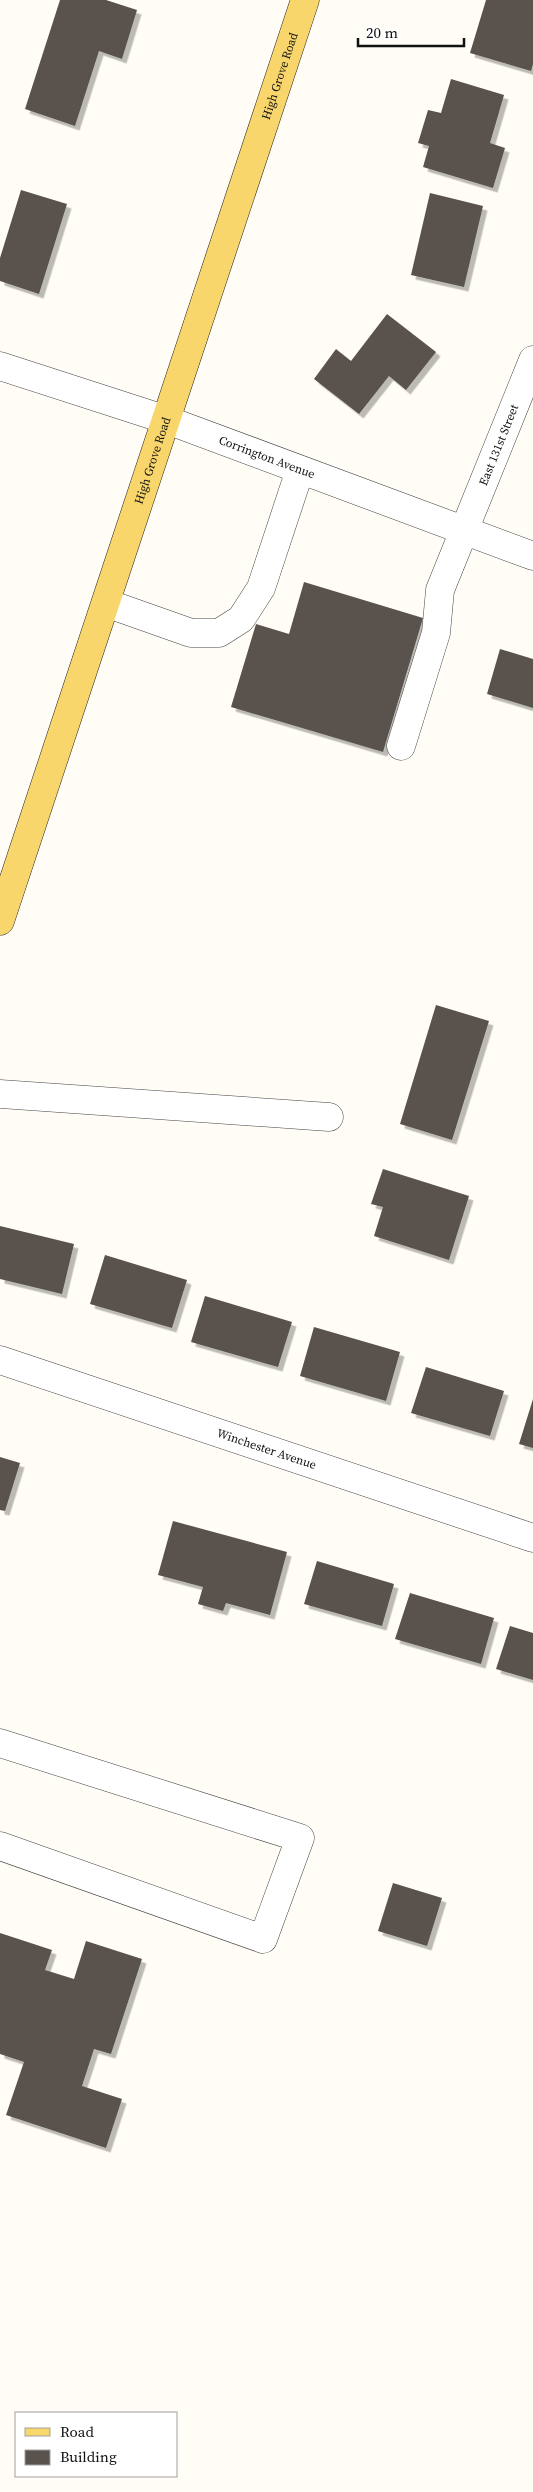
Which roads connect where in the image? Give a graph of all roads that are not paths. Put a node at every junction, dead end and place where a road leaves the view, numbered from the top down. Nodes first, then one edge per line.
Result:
1 (305, 0) edge
2 (533, 360) edge
3 (0, 366) edge
4 (167, 420) junction
5 (300, 470) junction
6 (464, 531) junction
7 (533, 556) edge
8 (106, 603) junction
9 (401, 746) dead end
10 (0, 921) edge
11 (0, 1094) edge
12 (329, 1118) dead end
13 (0, 1360) edge
14 (533, 1538) edge
15 (0, 1743) edge
16 (0, 1846) edge

1 - 4 main road, High Grove Road
2 - 6 street, East 131st Street
3 - 4 street, Corrington Avenue
4 - 5 street, Corrington Avenue
4 - 8 main road, High Grove Road
5 - 6 street, Corrington Avenue
5 - 8 street
6 - 7 street, Corrington Avenue
6 - 9 street, East 131st Street
8 - 10 main road, High Grove Road
11 - 12 street
13 - 14 street, Winchester Avenue
15 - 16 street

